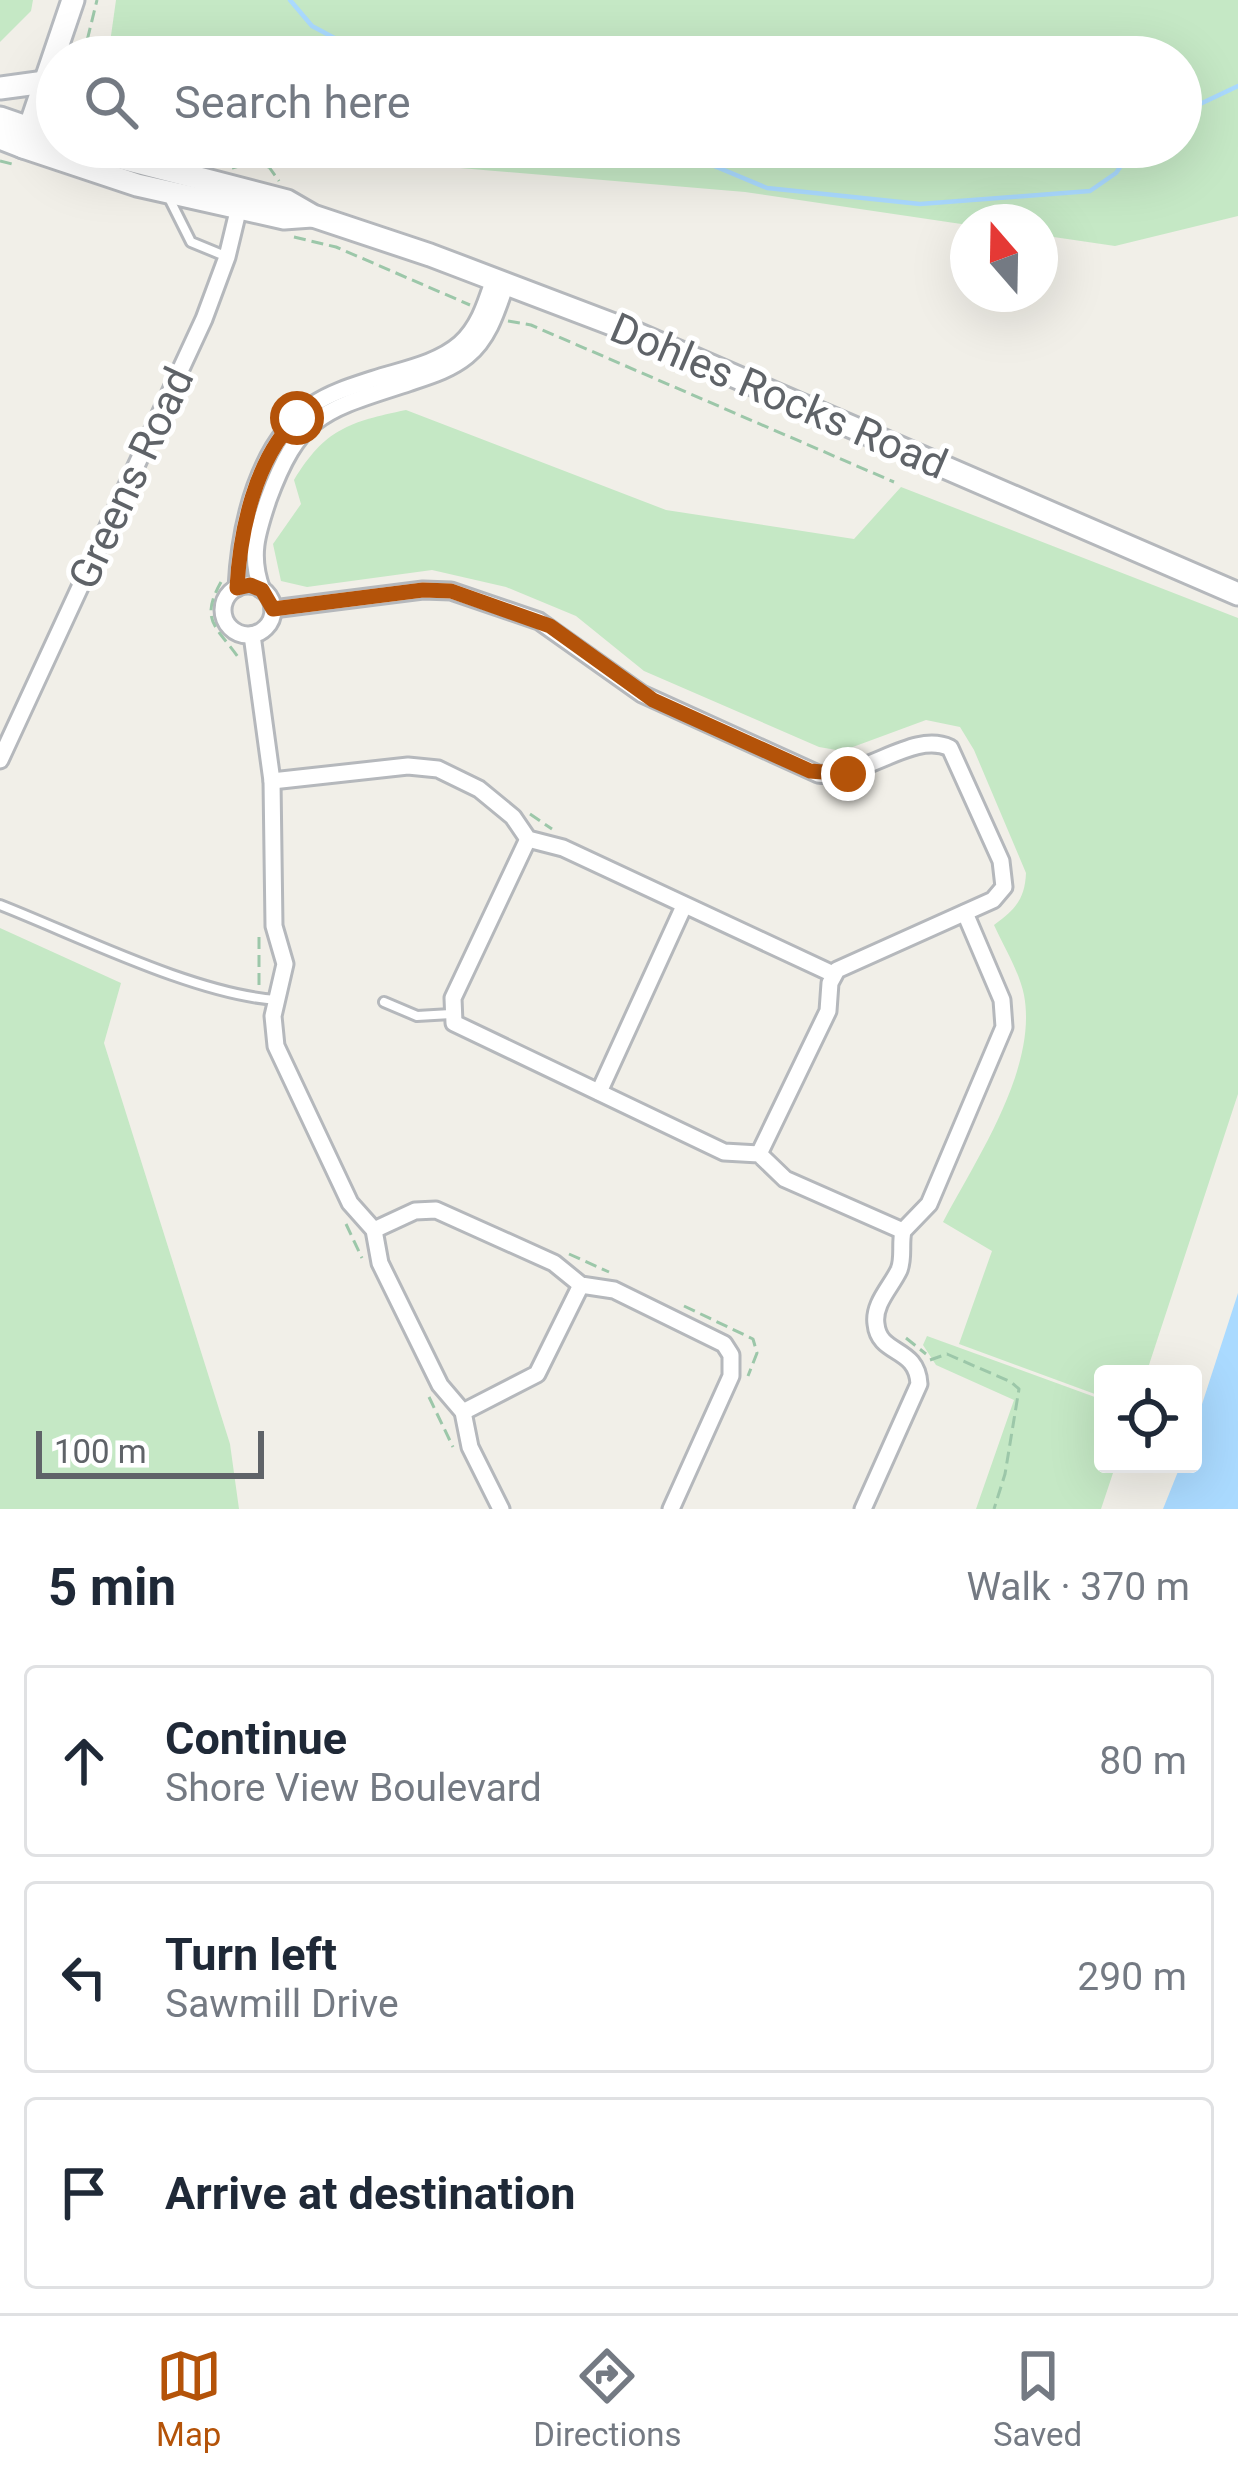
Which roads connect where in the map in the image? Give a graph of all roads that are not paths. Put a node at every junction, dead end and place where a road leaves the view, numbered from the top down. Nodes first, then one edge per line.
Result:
1 (73, 0) edge
2 (61, 36) edge
3 (36, 83) edge
4 (0, 88) edge
5 (36, 109) edge
6 (0, 118) edge
7 (0, 138) edge
8 (26, 138) junction
9 (36, 138) edge
10 (36, 142) edge
11 (104, 168) edge
12 (146, 168) edge
13 (167, 192) junction
14 (241, 198) junction
15 (227, 256) junction
16 (500, 281) junction
17 (237, 588) junction
18 (262, 590) junction
19 (1238, 594) edge
20 (273, 609) junction
21 (252, 635) junction
22 (0, 760) edge
23 (272, 781) junction
24 (528, 839) junction
25 (0, 905) edge
26 (684, 906) junction
27 (965, 913) junction
28 (833, 974) junction
29 (276, 1000) junction
30 (384, 1002) dead end
31 (451, 1014) junction
32 (599, 1092) junction
33 (759, 1154) junction
34 (374, 1230) junction
35 (902, 1231) junction
36 (581, 1285) junction
37 (463, 1412) junction
38 (501, 1509) edge
39 (671, 1509) edge
40 (863, 1509) edge

1 - 2 street
3 - 4 street
5 - 8 street
6 - 8 street, Dohles Rocks Road
7 - 8 street, Dohles Rocks Road
8 - 9 street, Dohles Rocks Road
8 - 10 street, Dohles Rocks Road
11 - 13 street, Dohles Rocks Road
12 - 14 street, Dohles Rocks Road
13 - 14 street, Dohles Rocks Road
13 - 15 lane
14 - 15 street, Greens Road
14 - 16 street, Dohles Rocks Road
15 - 22 street, Greens Road
16 - 17 street
16 - 18 street
16 - 19 street, Dohles Rocks Road
17 - 18 street
17 - 21 street
18 - 20 street
20 - 21 street
20 - 27 street
21 - 23 street
23 - 24 street
23 - 29 street
24 - 26 street
24 - 31 street
25 - 29 lane
26 - 28 street
26 - 32 street
27 - 28 street
27 - 35 street
28 - 33 street
29 - 34 street
30 - 31 lane
31 - 32 street
32 - 33 street
33 - 35 street
34 - 36 street
34 - 37 street
35 - 40 street
36 - 37 street
36 - 39 street
37 - 38 street

